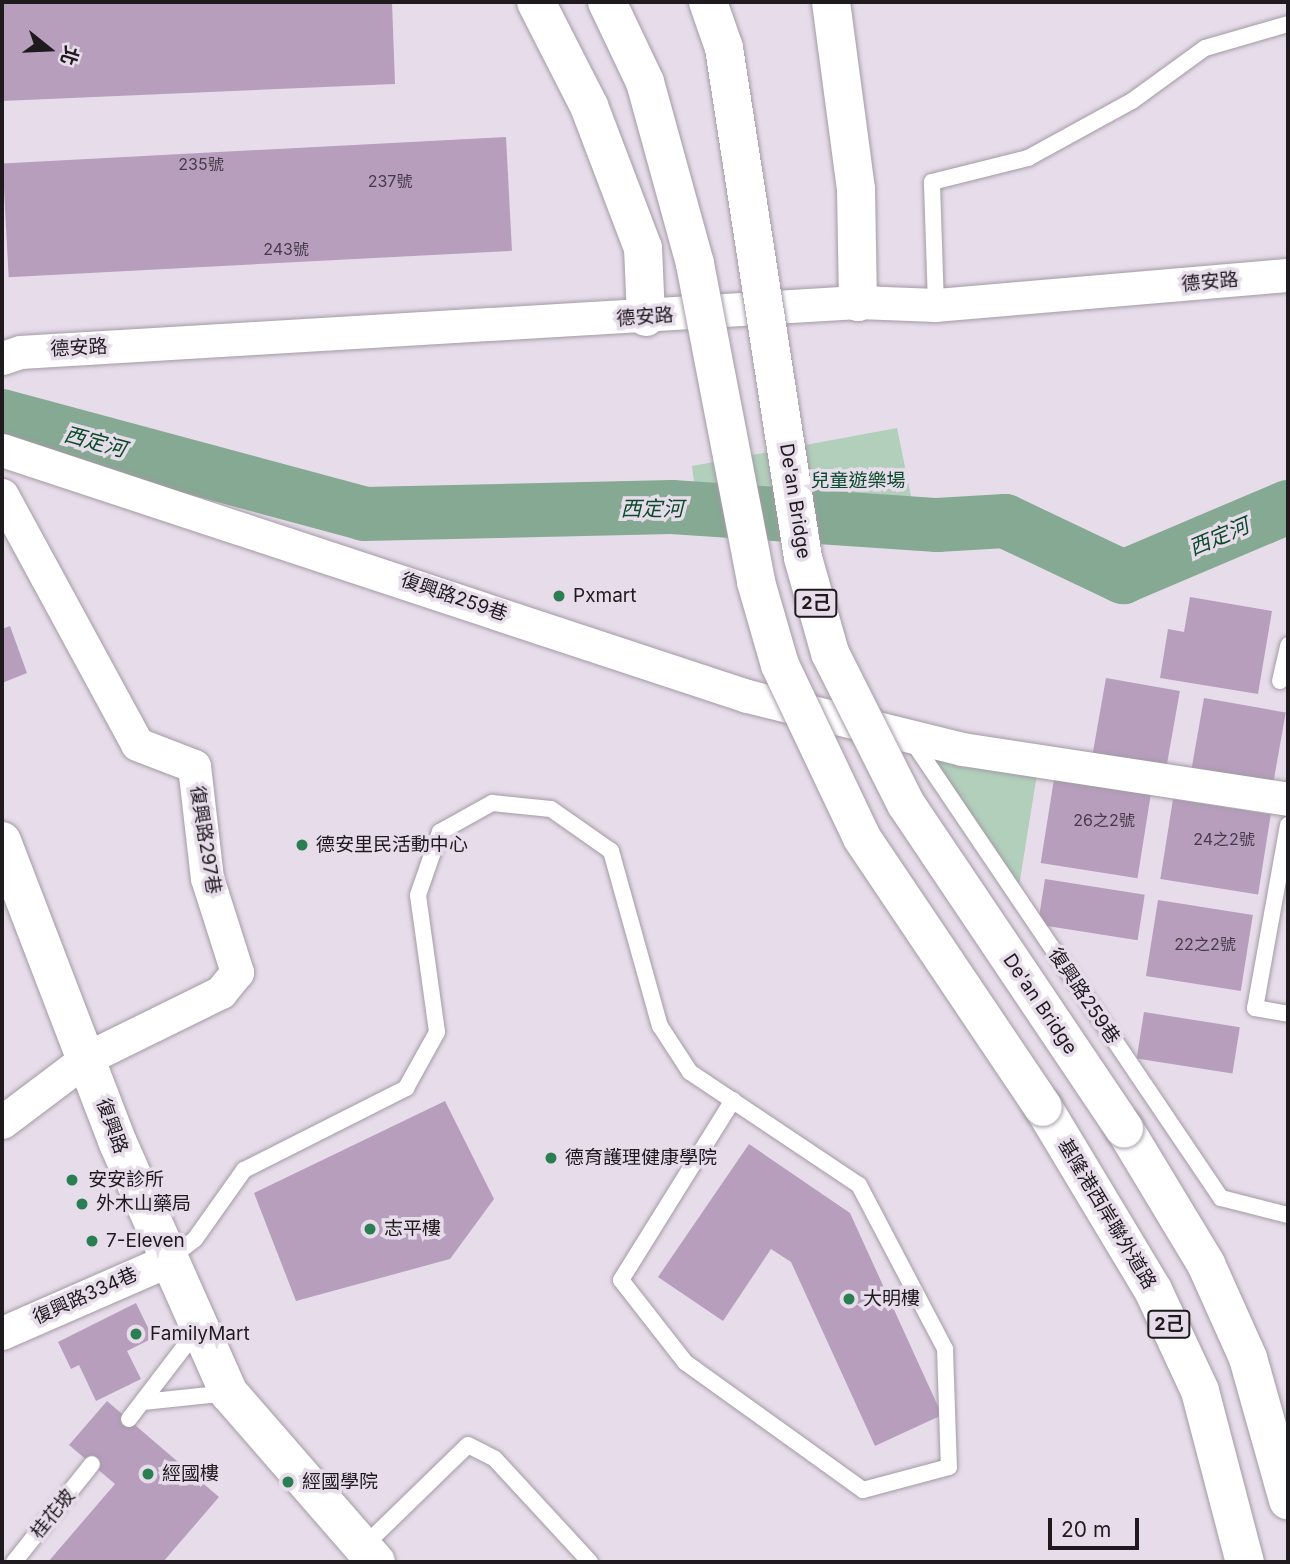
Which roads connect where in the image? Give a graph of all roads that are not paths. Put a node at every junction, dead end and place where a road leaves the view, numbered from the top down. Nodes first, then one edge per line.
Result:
1 (536, 2) edge
2 (607, 2) edge
3 (708, 2) edge
4 (831, 2) edge
5 (1288, 24) edge
6 (1288, 275) edge
7 (858, 302) junction
8 (936, 305) junction
9 (646, 317) junction
10 (2, 358) edge
11 (2, 450) edge
12 (2, 495) edge
13 (1288, 645) edge
14 (1280, 681) dead end
15 (908, 735) junction
16 (1288, 799) edge
17 (1288, 825) edge
18 (2, 841) edge
19 (1288, 1013) edge
20 (87, 1058) junction
21 (733, 1100) junction
22 (2, 1122) edge
23 (1288, 1215) edge
24 (169, 1260) junction
25 (197, 1330) junction
26 (2, 1333) edge
27 (229, 1393) junction
28 (143, 1402) junction
29 (129, 1419) dead end
30 (92, 1464) dead end
31 (1288, 1500) edge
32 (370, 1555) edge
33 (14, 1562) edge
34 (590, 1562) edge
35 (1245, 1562) edge

1 - 9 main road
2 - 35 main road, 基隆港西岸聯外道路 / 2己, bridge
3 - 31 main road, De'an Bridge / 2己, bridge
4 - 7 main road
5 - 8 lane
6 - 8 street, 德安路
7 - 8 street, 德安路
7 - 9 street, 德安路
9 - 10 street, 德安路
11 - 15 street, 復興路259巷
12 - 20 street, 復興路297巷
13 - 14 lane
15 - 16 street, 復興路259巷
15 - 23 lane, 復興路259巷
17 - 19 lane
18 - 20 main road, 復興路
20 - 22 street, 復興路297巷
20 - 24 main road, 復興路
21 - 21 lane
21 - 24 lane
24 - 25 main road, 復興路
24 - 26 street, 復興路334巷
25 - 27 main road, 復興路
25 - 28 lane
27 - 28 lane
27 - 32 main road, 復興路
28 - 29 lane
30 - 33 lane, 桂花坡
32 - 34 lane

